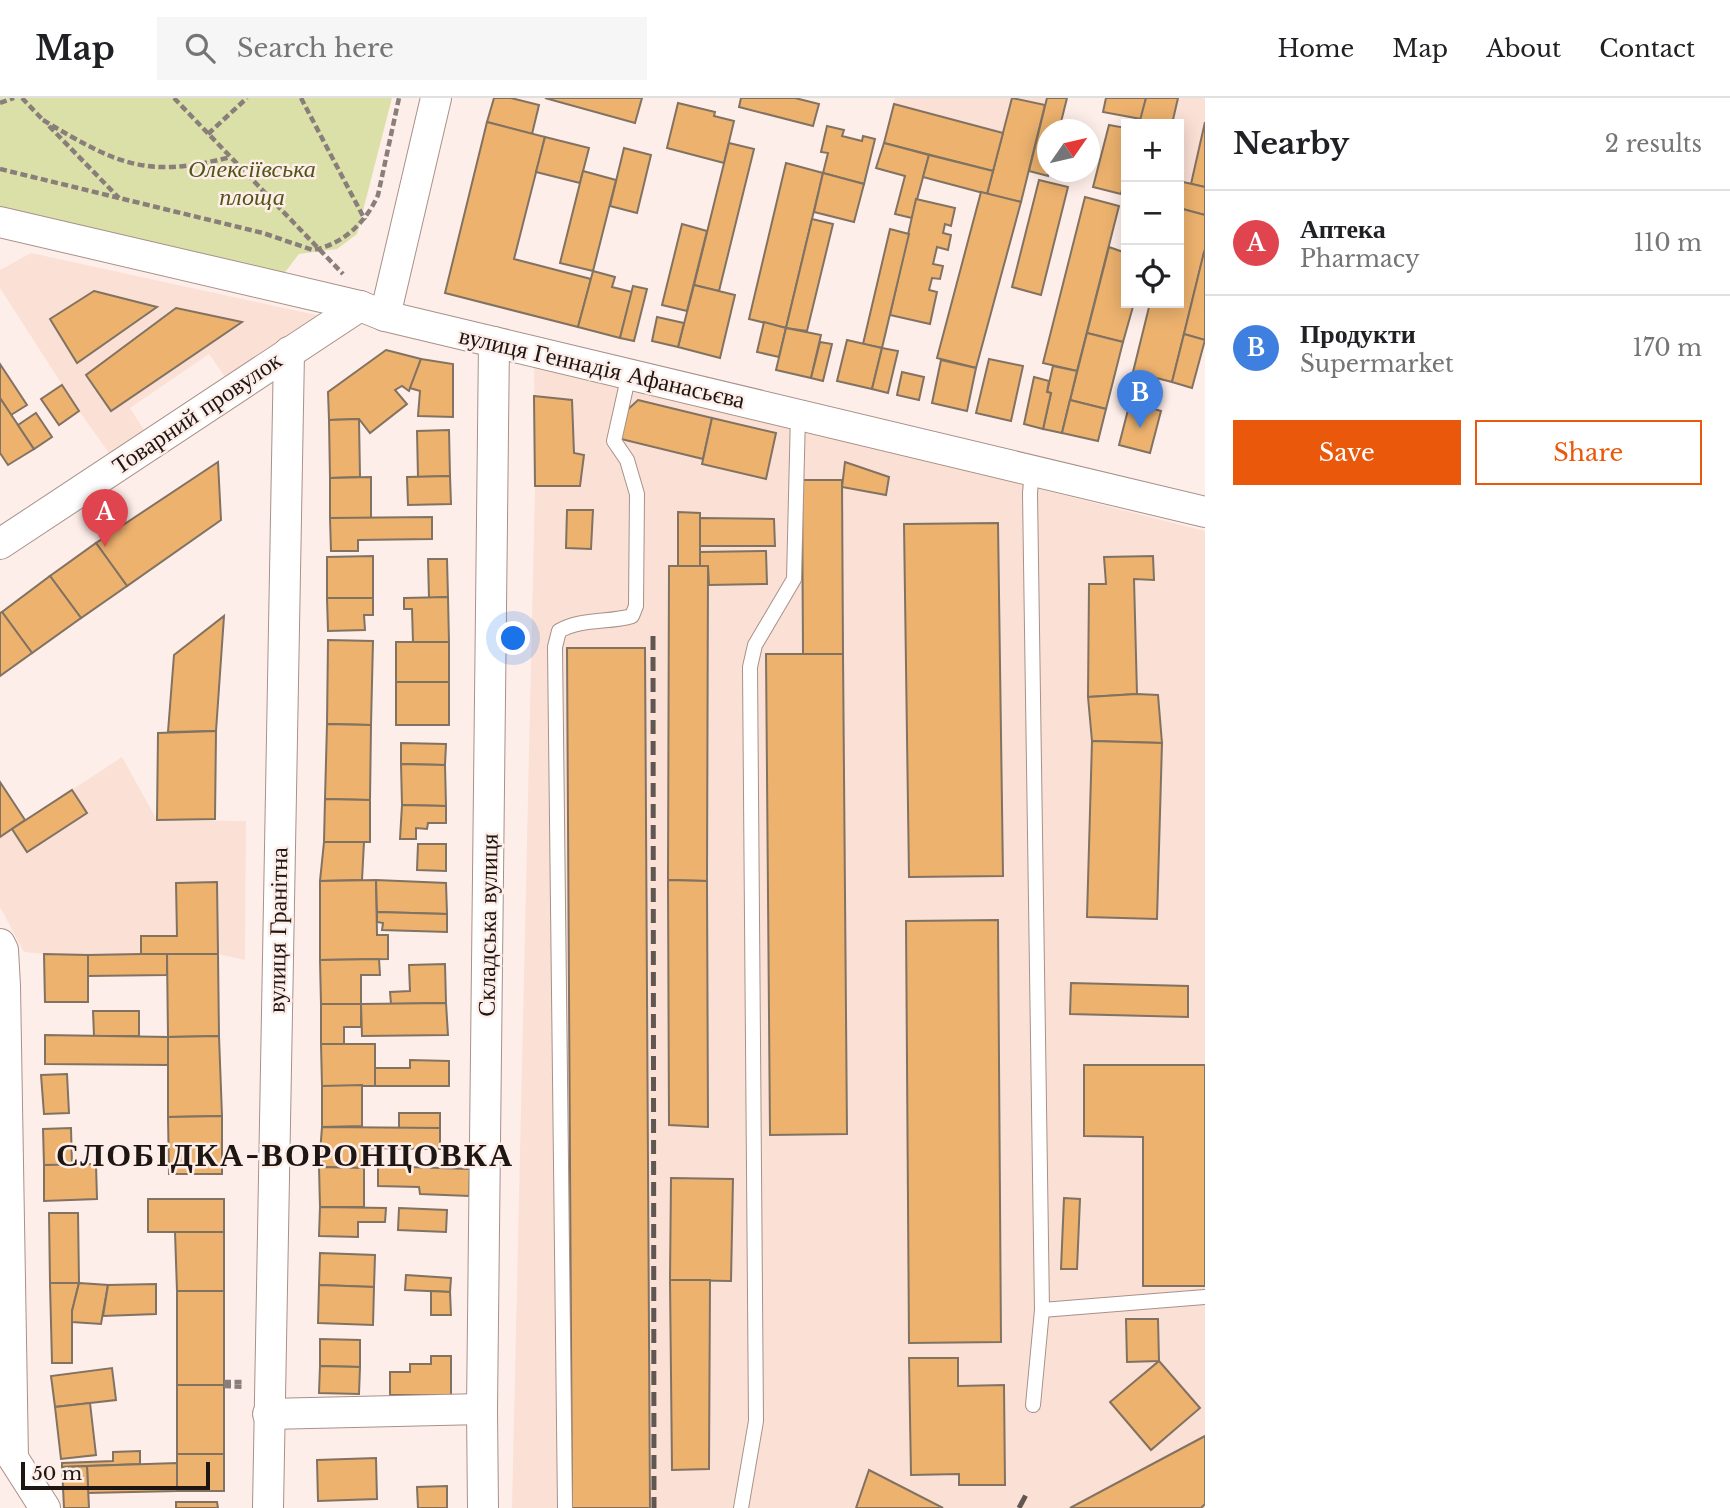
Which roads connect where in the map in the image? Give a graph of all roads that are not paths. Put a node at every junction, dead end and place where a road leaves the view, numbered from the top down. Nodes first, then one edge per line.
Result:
1 (436, 98) edge
2 (0, 222) edge
3 (372, 311) junction
4 (494, 342) junction
5 (289, 352) junction
6 (629, 374) junction
7 (798, 414) junction
8 (1032, 470) junction
9 (1205, 512) edge
10 (0, 544) edge
11 (0, 944) edge
12 (3, 1094) edge
13 (1205, 1297) edge
14 (1042, 1310) junction
15 (1033, 1405) dead end
16 (482, 1409) junction
17 (268, 1414) junction
18 (45, 1508) edge
19 (268, 1508) edge
20 (483, 1508) edge
21 (565, 1508) edge
22 (741, 1508) edge

1 - 3 street
2 - 3 street, вулиця Геннадія Афанасьєва
3 - 4 street, вулиця Геннадія Афанасьєва
3 - 5 street, Товарний провулок
4 - 6 street, вулиця Геннадія Афанасьєва
4 - 16 street, Складська вулиця
5 - 10 street, Товарний провулок
5 - 17 street, вулиця Гранітна
6 - 7 street, вулиця Геннадія Афанасьєва
6 - 21 lane
7 - 8 street, вулиця Геннадія Афанасьєва
7 - 22 lane
8 - 9 street, вулиця Геннадія Афанасьєва
8 - 14 lane
11 - 12 street
12 - 18 street
13 - 14 lane
14 - 15 lane
16 - 17 street
16 - 20 street, Складська вулиця
17 - 19 street, вулиця Гранітна

